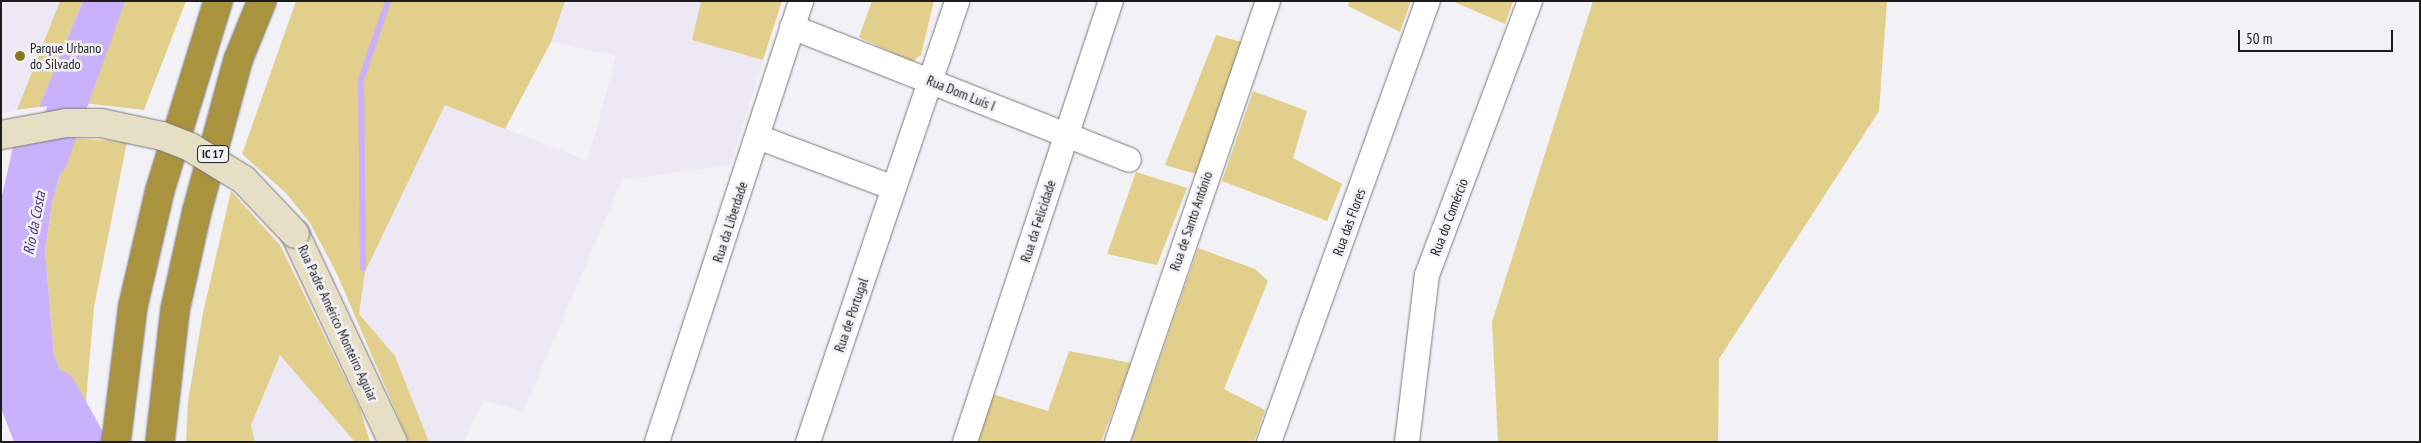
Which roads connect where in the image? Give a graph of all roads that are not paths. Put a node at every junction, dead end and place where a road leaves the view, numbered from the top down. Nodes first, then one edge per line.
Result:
1 (218, 1) edge
2 (262, 1) edge
3 (801, 1) edge
4 (957, 1) edge
5 (1111, 1) edge
6 (1268, 1) edge
7 (1428, 1) edge
8 (1530, 1) edge
9 (792, 27) junction
10 (930, 81) junction
11 (1, 135) edge
12 (1067, 135) junction
13 (758, 137) junction
14 (1129, 160) dead end
15 (894, 188) junction
16 (116, 442) edge
17 (160, 442) edge
18 (393, 442) edge
19 (658, 442) edge
20 (808, 442) edge
21 (965, 442) edge
22 (1117, 442) edge
23 (1269, 442) edge
24 (1407, 442) edge

1 - 16 highway
2 - 17 highway, IC 17
3 - 9 street, Rua da Liberdade
4 - 10 street, Rua de Portugal
5 - 12 street, Rua da Felicidade
6 - 22 street, Rua de Santo António
7 - 23 street, Rua das Flores
8 - 24 street, Rua do Comércio
9 - 10 street, Rua Dom Luís I
9 - 13 street, Rua da Liberdade
10 - 12 street, Rua Dom Luís I
10 - 15 street, Rua de Portugal
11 - 18 street, Rua Padre Américo Monteiro Aguiar, bridge
12 - 14 street, Rua Dom Luís I
12 - 21 street, Rua da Felicidade
13 - 15 street
13 - 19 street, Rua da Liberdade
15 - 20 street, Rua de Portugal

